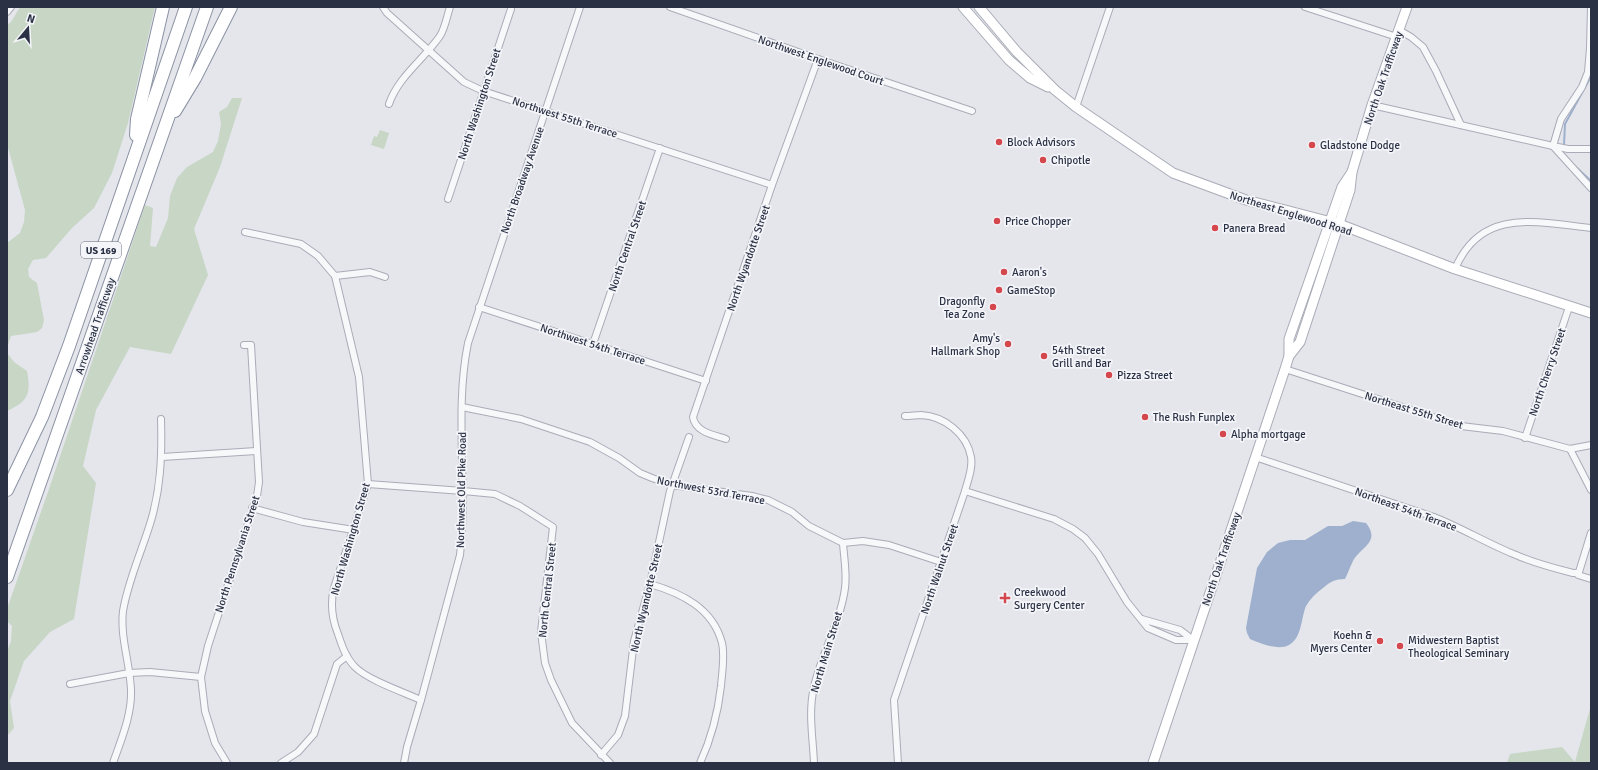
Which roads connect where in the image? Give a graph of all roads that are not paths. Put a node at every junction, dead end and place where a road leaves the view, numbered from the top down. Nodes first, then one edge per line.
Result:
1 (11, 7) edge
2 (163, 7) edge
3 (186, 7) edge
4 (207, 7) edge
5 (231, 7) edge
6 (383, 7) edge
7 (450, 7) edge
8 (580, 7) edge
9 (670, 7) edge
10 (962, 7) edge
11 (979, 7) edge
12 (1110, 7) edge
13 (1304, 7) edge
14 (1407, 7) edge
15 (1591, 7) edge
16 (511, 9) dead end
17 (7, 12) edge
18 (973, 18) junction
19 (1398, 33) junction
20 (429, 50) junction
21 (818, 59) junction
22 (1055, 90) junction
23 (483, 91) junction
24 (389, 104) dead end
25 (1372, 105) junction
26 (1076, 107) junction
27 (545, 111) junction
28 (972, 111) dead end
29 (1461, 125) junction
30 (162, 132) junction
31 (1553, 146) junction
32 (660, 148) junction
33 (1591, 149) edge
34 (134, 154) junction
35 (1352, 172) junction
36 (772, 185) junction
37 (1591, 188) edge
38 (448, 199) dead end
39 (1330, 222) junction
40 (1339, 224) junction
41 (1591, 228) edge
42 (245, 232) dead end
43 (1456, 269) junction
44 (335, 276) junction
45 (385, 276) dead end
46 (479, 307) junction
47 (1569, 307) junction
48 (1591, 313) edge
49 (593, 344) junction
50 (244, 345) dead end
51 (1289, 356) junction
52 (1285, 369) junction
53 (706, 381) junction
54 (462, 407) junction
55 (906, 416) dead end
56 (161, 419) dead end
57 (689, 437) dead end
58 (1525, 438) junction
59 (726, 439) dead end
60 (1591, 445) edge
61 (1570, 449) junction
62 (257, 451) junction
63 (162, 457) junction
64 (1255, 457) junction
65 (368, 484) junction
66 (672, 485) junction
67 (7, 490) edge
68 (463, 490) junction
69 (965, 490) junction
70 (1591, 490) edge
71 (252, 508) junction
72 (354, 530) junction
73 (1591, 533) edge
74 (843, 542) junction
75 (941, 562) junction
76 (1576, 573) junction
77 (7, 578) edge
78 (1591, 579) edge
79 (650, 584) junction
80 (1142, 619) junction
81 (1194, 640) junction
82 (346, 656) junction
83 (129, 673) junction
84 (201, 678) junction
85 (70, 684) dead end
86 (421, 700) junction
87 (601, 755) junction
88 (113, 763) edge
89 (227, 763) edge
90 (282, 763) edge
91 (404, 763) edge
92 (610, 763) edge
93 (700, 763) edge
94 (814, 763) edge
95 (898, 763) edge
96 (1153, 763) edge

1 - 17 street
2 - 34 highway
3 - 34 highway, Arrowhead Trafficway / US 169
4 - 30 highway, Arrowhead Trafficway / US 169
5 - 30 highway
6 - 20 street, Northwest 55th Terrace
7 - 20 street
8 - 27 street, North Broadway Avenue
9 - 21 street, Northwest Englewood Court
10 - 18 main road, Northeast Englewood Road
11 - 18 street
11 - 22 main road, Northeast Englewood Road
12 - 26 street
13 - 19 street
14 - 19 main road, North Oak Trafficway
15 - 31 street
16 - 23 street, North Washington Street
18 - 22 main road, Northeast Englewood Road
19 - 25 main road, North Oak Trafficway
19 - 29 street
20 - 23 street, Northwest 55th Terrace
20 - 24 street
21 - 28 street, Northwest Englewood Court
21 - 36 street, North Wyandotte Street
22 - 26 main road, Northeast Englewood Road
23 - 27 street, Northwest 55th Terrace
23 - 38 street, North Washington Street
25 - 29 street
25 - 35 main road, North Oak Trafficway
26 - 39 main road, Northeast Englewood Road
27 - 32 street, Northwest 55th Terrace
27 - 46 street, North Broadway Avenue
29 - 31 street
30 - 77 highway, Arrowhead Trafficway / US 169
31 - 33 street
31 - 37 street
32 - 36 street, Northwest 55th Terrace
32 - 49 street, North Central Street
34 - 67 highway, Arrowhead Trafficway / US 169
35 - 39 main road, North Oak Trafficway
35 - 40 main road, North Oak Trafficway
36 - 53 street, North Wyandotte Street
39 - 40 main road, Northeast Englewood Road
39 - 51 main road, North Oak Trafficway
40 - 43 main road, Northeast Englewood Road
40 - 51 main road, North Oak Trafficway
41 - 43 street
42 - 44 street, North Washington Street
43 - 47 main road, Northeast Englewood Road
44 - 45 street
44 - 65 street, North Washington Street
46 - 49 street, Northwest 54th Terrace
46 - 54 street, Northwest Old Pike Road
47 - 48 main road, Northeast Englewood Road
47 - 58 street, North Cherry Street
49 - 53 street, Northwest 54th Terrace
50 - 62 street, North Pennsylvania Street
51 - 52 main road, North Oak Trafficway
52 - 58 street, Northeast 55th Street
52 - 64 main road, North Oak Trafficway
53 - 59 street, North Wyandotte Street
54 - 66 street, Northwest 53rd Terrace
54 - 68 street, Northwest Old Pike Road
55 - 69 street, North Walnut Street
56 - 63 street
57 - 66 street, North Wyandotte Street
58 - 61 street, Northeast 55th Street
60 - 61 street, Northeast 55th Street
61 - 70 street
62 - 63 street
62 - 71 street, North Pennsylvania Street
63 - 83 street
64 - 76 street, Northeast 54th Terrace
64 - 81 main road, North Oak Trafficway
65 - 68 street
65 - 72 street, North Washington Street
66 - 74 street, Northwest 53rd Terrace
66 - 79 street, North Wyandotte Street
68 - 86 street, Northwest Old Pike Road
68 - 87 street, North Central Street
69 - 75 street, North Walnut Street
69 - 80 street
71 - 72 street
71 - 84 street, North Pennsylvania Street
72 - 82 street, North Washington Street
73 - 76 street
74 - 75 street
74 - 94 street, North Main Street
75 - 95 street, North Walnut Street
76 - 78 street, Northeast 54th Terrace
79 - 87 street, North Wyandotte Street
79 - 93 street
80 - 81 street
80 - 81 street
81 - 96 main road, North Oak Trafficway
82 - 86 street
82 - 90 street
83 - 84 street
83 - 85 street
83 - 88 street
84 - 89 street, North Pennsylvania Street
86 - 91 street, Northwest Old Pike Road
87 - 92 street, North Central Street

